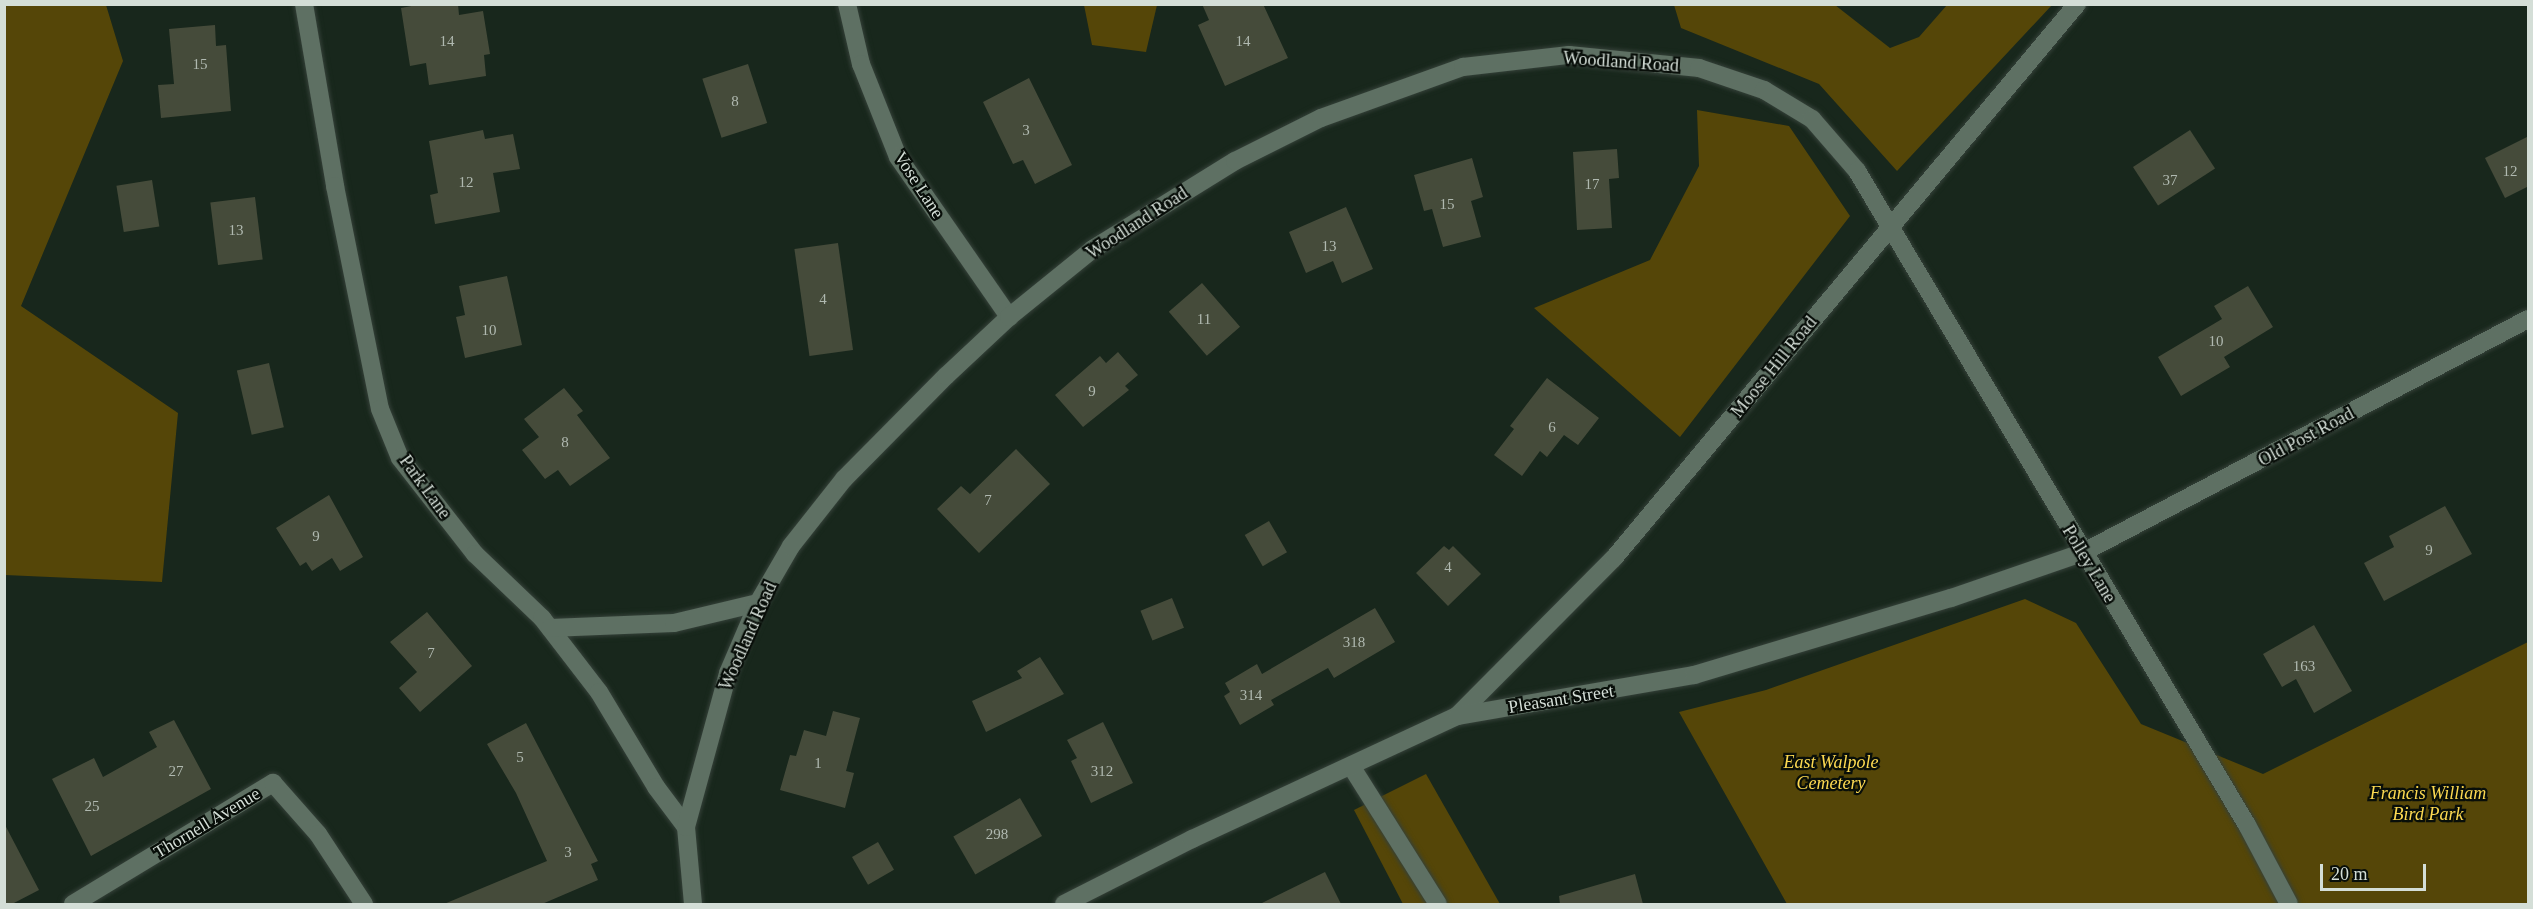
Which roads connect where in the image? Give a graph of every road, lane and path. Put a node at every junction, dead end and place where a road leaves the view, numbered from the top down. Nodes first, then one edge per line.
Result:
1 (304, 4) edge
2 (847, 4) edge
3 (2077, 4) edge
4 (1891, 223) junction
5 (1009, 317) junction
6 (2529, 319) edge
7 (2082, 553) junction
8 (758, 603) junction
9 (550, 628) junction
10 (1457, 716) junction
11 (1351, 766) junction
12 (686, 827) junction
13 (73, 904) edge
14 (364, 904) edge
15 (693, 904) edge
16 (1064, 904) edge
17 (1438, 904) edge
18 (2289, 904) edge

1 - 9 street, Park Lane
2 - 5 street, Vose Lane
3 - 4 street, Moose Hill Road
4 - 5 street, Woodland Road
4 - 7 street, Polley Lane
4 - 10 street, Moose Hill Road
5 - 8 street, Woodland Road
6 - 7 street, Old Post Road
7 - 10 street, Pleasant Street
7 - 18 street, Polley Lane
8 - 9 street
8 - 12 street, Woodland Road
9 - 12 street, Park Lane
10 - 11 street, Pleasant Street
11 - 16 street, Pleasant Street
11 - 17 street
12 - 15 street, Woodland Road
13 - 14 street, Thornell Avenue

